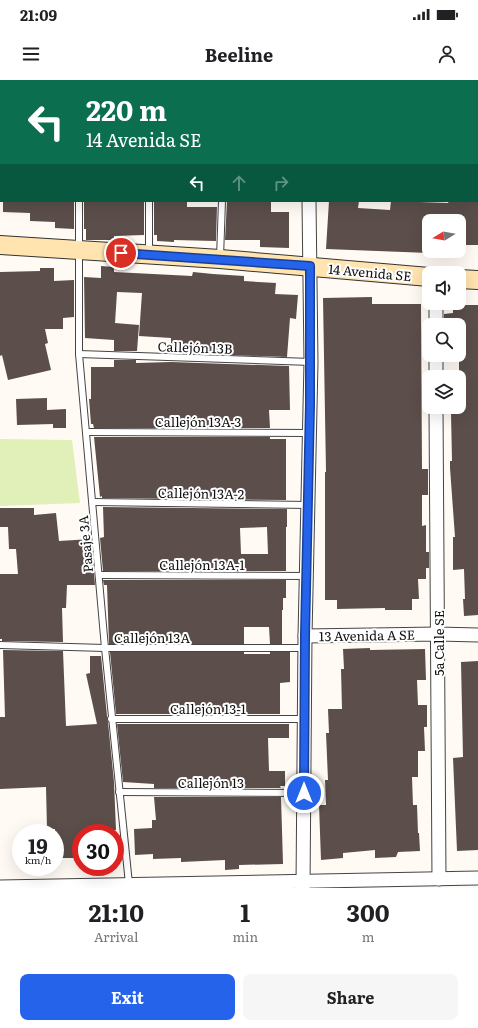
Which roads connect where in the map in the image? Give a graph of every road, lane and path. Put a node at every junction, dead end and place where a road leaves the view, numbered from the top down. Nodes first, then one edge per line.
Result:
1 (79, 202) edge
2 (149, 202) edge
3 (222, 202) edge
4 (310, 202) edge
5 (0, 245) edge
6 (78, 250) junction
7 (149, 254) junction
8 (220, 259) junction
9 (310, 266) junction
10 (422, 276) edge
11 (466, 279) edge
12 (478, 280) edge
13 (79, 354) junction
14 (311, 362) junction
15 (436, 414) edge
16 (86, 432) junction
17 (310, 433) junction
18 (93, 502) junction
19 (308, 505) junction
20 (99, 575) junction
21 (306, 576) junction
22 (438, 634) junction
23 (478, 635) edge
24 (305, 642) junction
25 (0, 645) edge
26 (105, 648) junction
27 (111, 719) junction
28 (304, 719) junction
29 (119, 792) junction
30 (304, 793) junction
31 (478, 878) edge
32 (439, 879) junction
33 (129, 884) junction
34 (303, 885) edge
35 (154, 886) edge
36 (0, 887) edge

1 - 6 lane, Pasaje 3A
2 - 7 lane
3 - 8 lane
4 - 9 street
5 - 6 street, 14 Avenida SE
6 - 7 street, 14 Avenida SE
6 - 13 lane, Pasaje 3A
7 - 8 street, 14 Avenida SE
8 - 9 street, 14 Avenida SE
9 - 10 street, 14 Avenida SE
9 - 14 street
11 - 12 street
13 - 14 lane, Callejón 13B
13 - 16 lane, Pasaje 3A
14 - 17 street
15 - 22 street, 5a Calle SE
16 - 17 lane, Callejón 13A-3
16 - 18 lane, Pasaje 3A
17 - 19 street
18 - 19 lane, Callejón 13A-2
18 - 20 lane, Pasaje 3A
19 - 21 street
20 - 21 lane, Callejón 13A-1
20 - 26 lane, Pasaje 3A
21 - 24 street
22 - 23 street, 13 Avenida A SE
22 - 24 street, 13 Avenida A SE
22 - 32 street, 5a Calle SE
24 - 26 lane, Callejón 13A
24 - 28 street
25 - 26 lane, Callejón 13A
26 - 27 lane, Pasaje 3A
27 - 28 lane, Callejón 13-1
27 - 29 lane, Pasaje 3A
28 - 30 street
29 - 30 lane, Callejón 13
29 - 33 lane, Pasaje 3A
30 - 34 street
31 - 32 street
32 - 34 street
33 - 35 street
33 - 36 street
34 - 35 street

